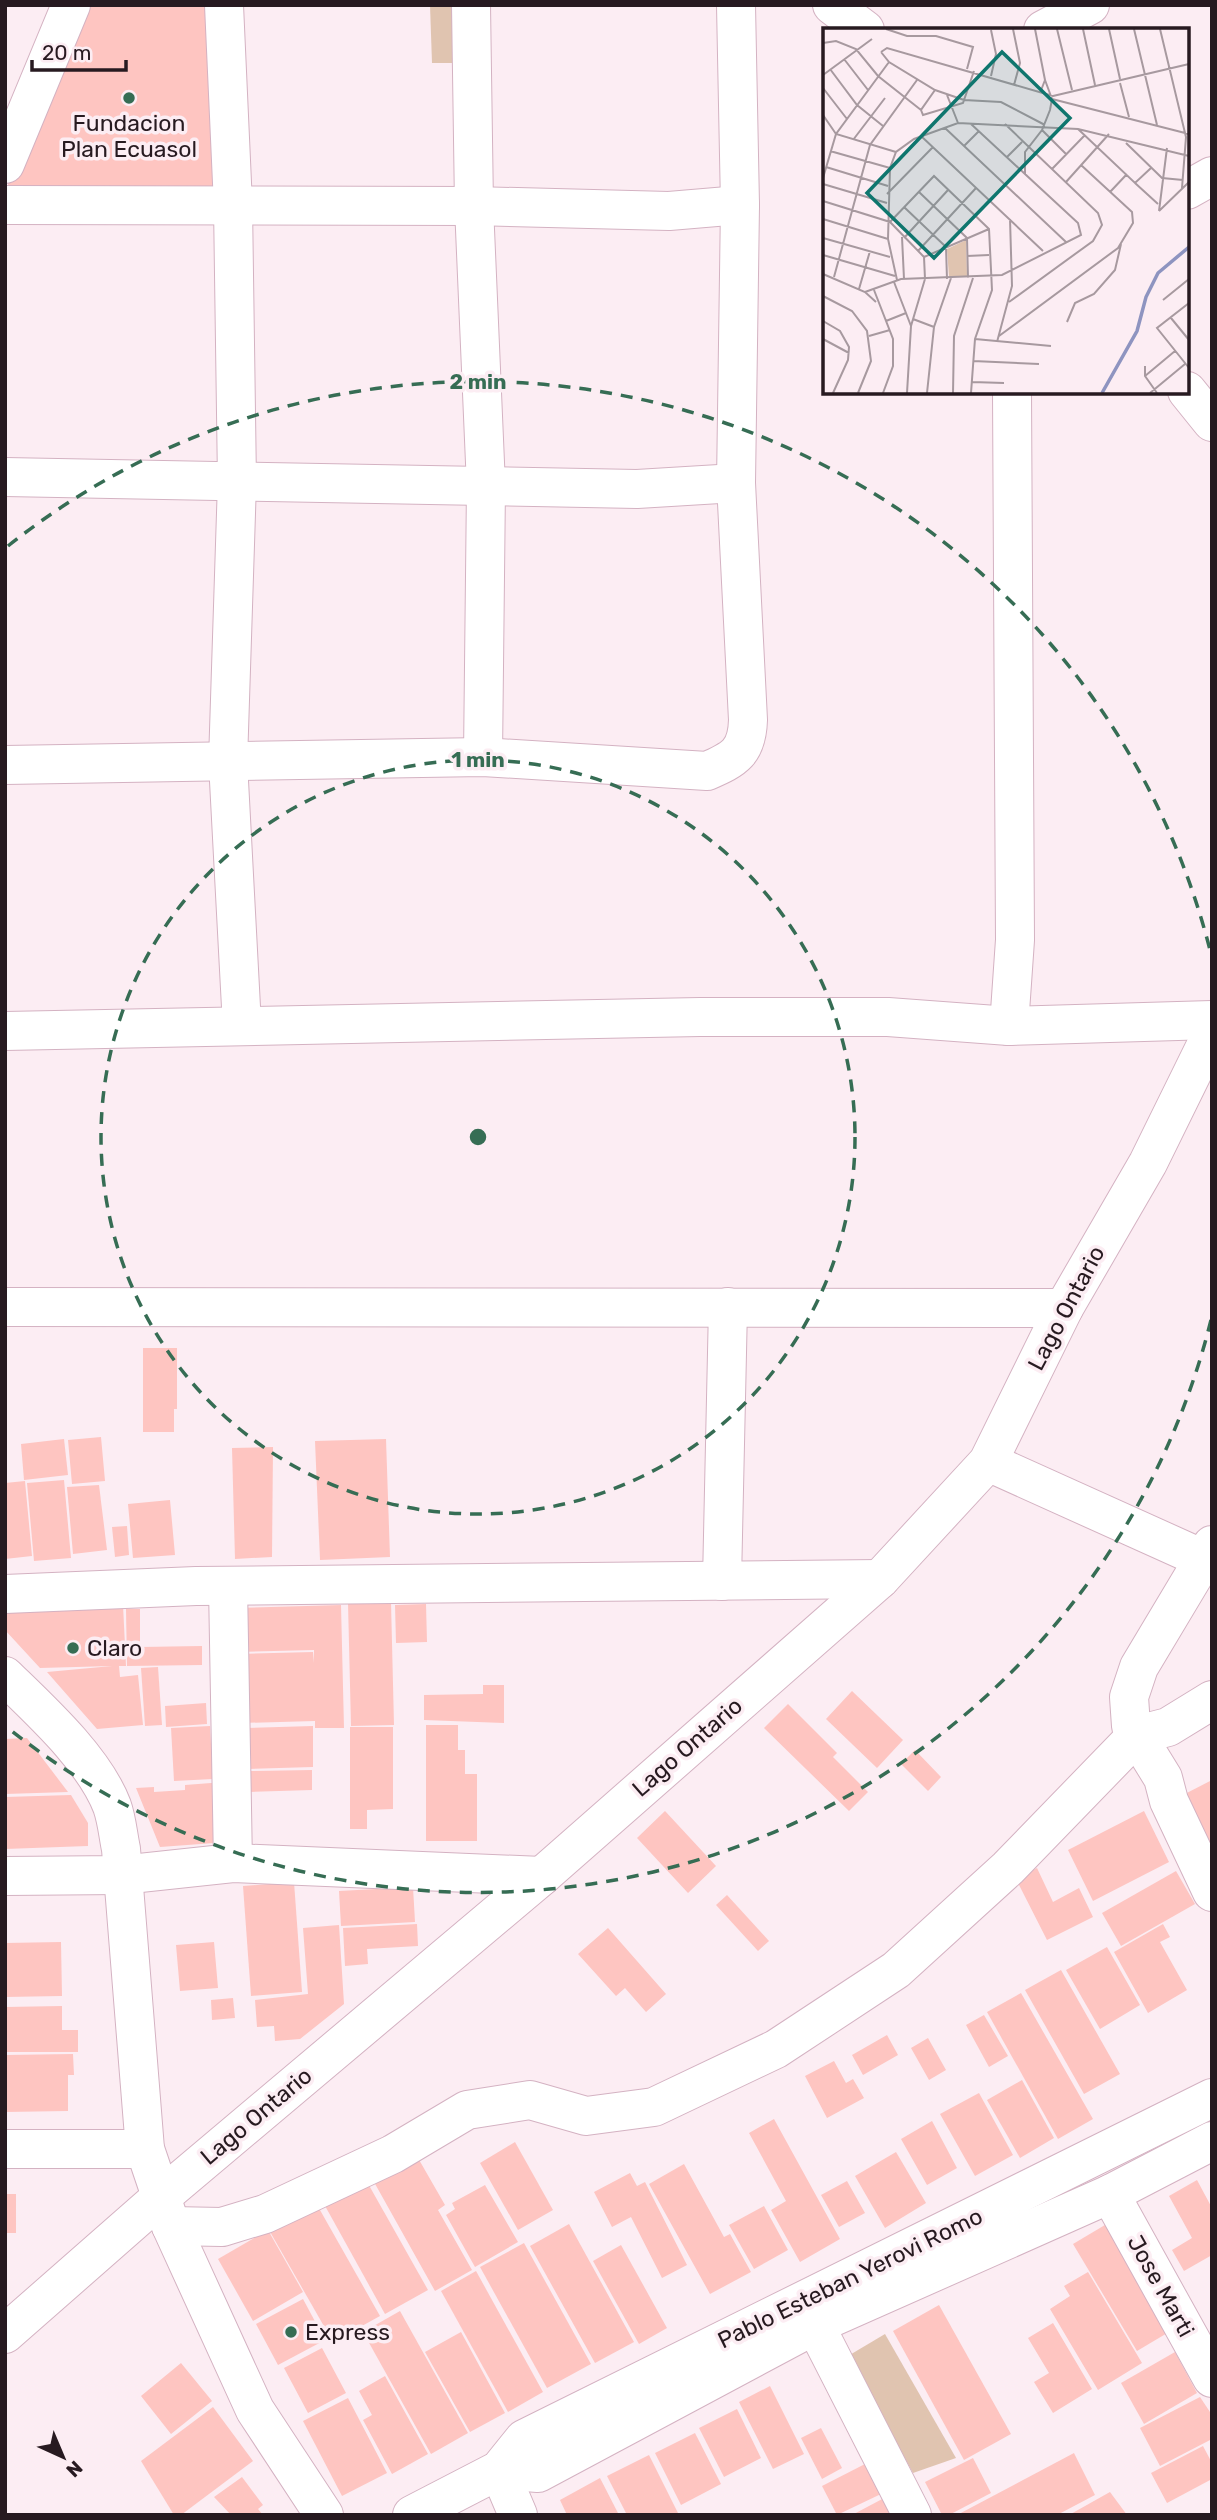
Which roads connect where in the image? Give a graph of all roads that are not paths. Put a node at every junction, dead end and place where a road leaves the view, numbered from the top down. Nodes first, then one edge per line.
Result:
1 (71, 5) edge
2 (224, 5) edge
3 (471, 5) edge
4 (736, 5) edge
5 (832, 5) edge
6 (1090, 5) edge
7 (862, 28) edge
8 (1048, 28) edge
9 (5, 164) edge
10 (1212, 176) edge
11 (1189, 189) edge
12 (5, 205) edge
13 (233, 205) junction
14 (740, 205) junction
15 (474, 206) junction
16 (1189, 393) edge
17 (1012, 394) edge
18 (1212, 422) edge
19 (5, 477) edge
20 (237, 482) junction
21 (736, 483) junction
22 (486, 486) junction
23 (483, 757) junction
24 (228, 762) junction
25 (5, 765) edge
26 (1212, 1020) edge
27 (242, 1026) junction
28 (1009, 1026) junction
29 (5, 1031) edge
30 (1212, 1033) edge
31 (5, 1307) edge
32 (728, 1307) junction
33 (1064, 1308) junction
34 (988, 1462) junction
35 (1209, 1556) edge
36 (880, 1579) junction
37 (722, 1581) junction
38 (228, 1586) junction
39 (5, 1594) edge
40 (5, 1676) edge
41 (1212, 1700) edge
42 (1137, 1735) junction
43 (233, 1863) junction
44 (121, 1875) junction
45 (5, 1876) edge
46 (542, 1876) junction
47 (1212, 1892) edge
48 (1212, 2098) edge
49 (1212, 2141) edge
50 (5, 2149) edge
51 (145, 2149) junction
52 (1110, 2194) junction
53 (166, 2211) junction
54 (815, 2325) junction
55 (5, 2334) edge
56 (1212, 2378) edge
57 (499, 2470) junction
58 (324, 2515) edge
59 (412, 2515) edge
60 (518, 2515) edge
61 (912, 2515) edge

1 - 9 street
2 - 13 street
3 - 15 street
4 - 14 street
5 - 7 street
6 - 8 street
10 - 11 street
12 - 13 street
13 - 15 street
13 - 20 street
14 - 15 street
14 - 21 street
15 - 22 street
16 - 18 street
17 - 28 street
19 - 20 street
20 - 22 street
20 - 24 street
21 - 22 street
21 - 23 street
22 - 23 street
23 - 24 street
24 - 25 street
24 - 27 street
26 - 28 street
27 - 28 street
27 - 29 street
30 - 33 street, Lago Ontario
31 - 32 street
32 - 33 street
32 - 37 street
33 - 34 street, Lago Ontario
34 - 35 street
34 - 36 street, Lago Ontario
35 - 42 street
36 - 37 street
36 - 46 street, Lago Ontario
37 - 38 street
38 - 39 street
38 - 43 street
40 - 44 street
41 - 42 street
42 - 47 street
42 - 53 street
43 - 44 street
43 - 46 street
44 - 45 street
44 - 51 street
46 - 53 street, Lago Ontario
48 - 57 street, Pablo Esteban Yerovi Romo
49 - 52 street, Pablo Esteban Yerovi Romo
50 - 51 street
51 - 53 street
52 - 54 street, Pablo Esteban Yerovi Romo
52 - 56 street, Jose Marti
53 - 55 street, Lago Ontario
53 - 58 street
54 - 57 street, Pablo Esteban Yerovi Romo
54 - 61 street
57 - 59 street, Pablo Esteban Yerovi Romo
57 - 60 street

